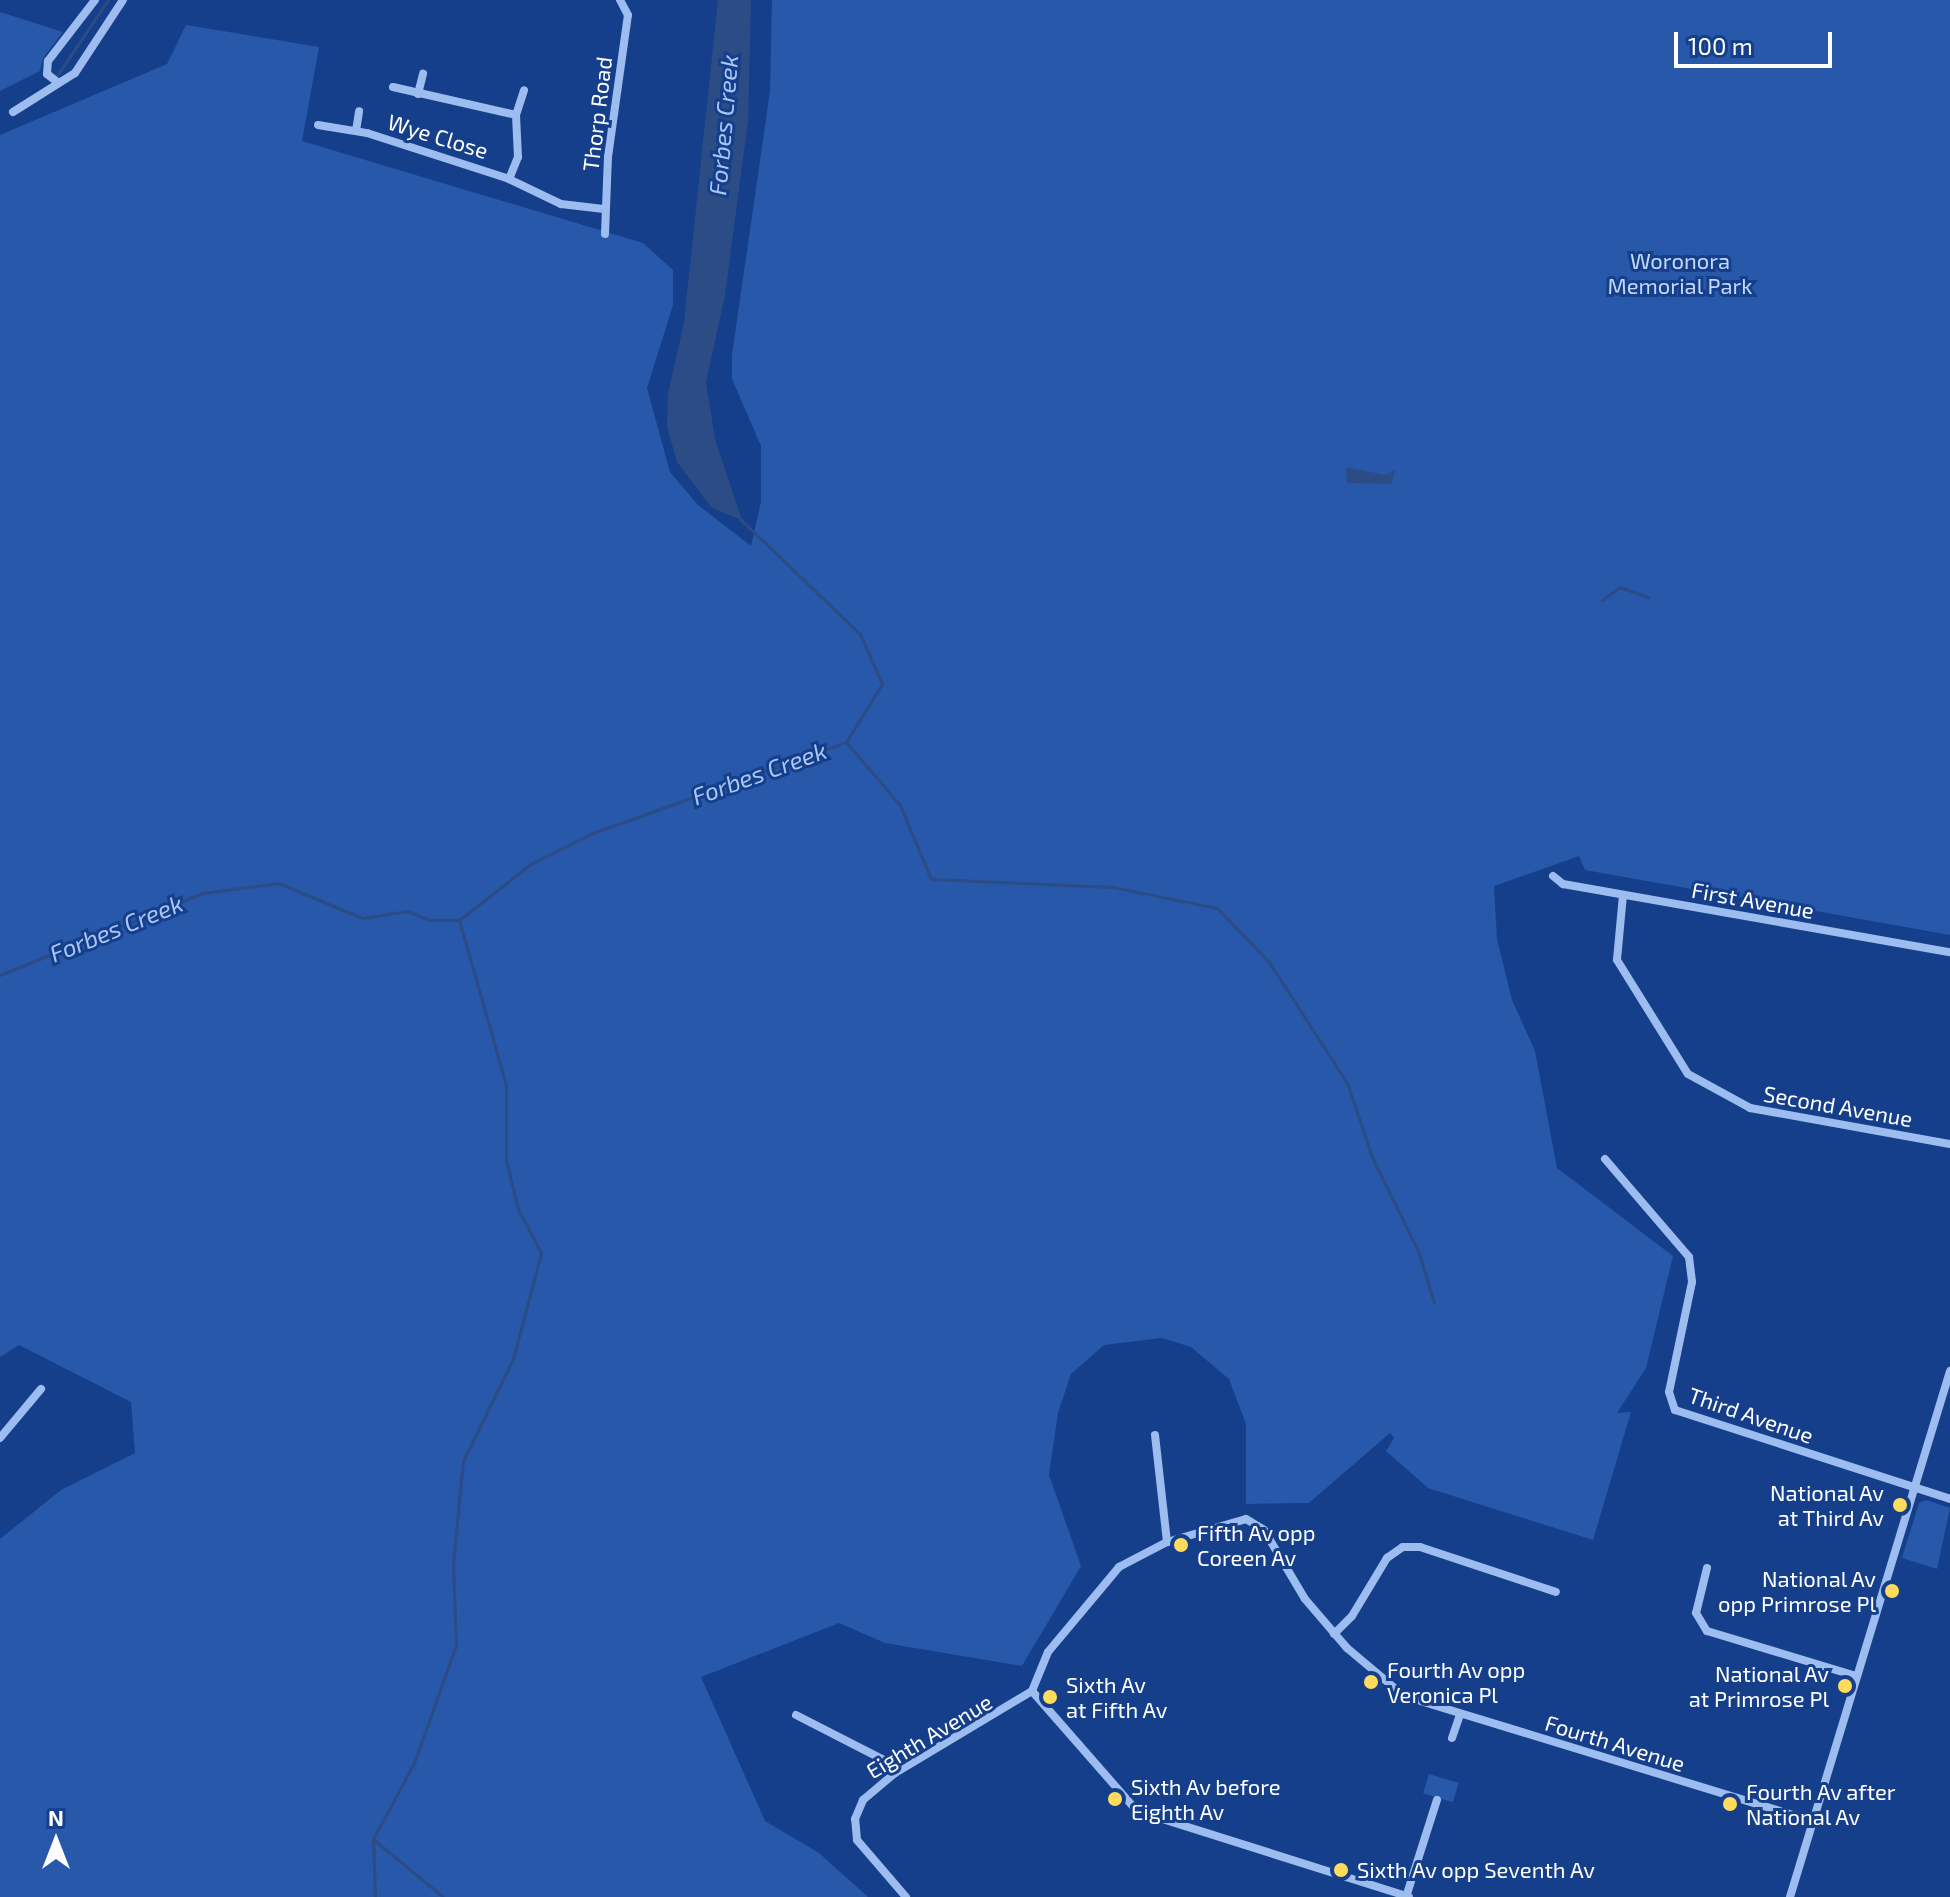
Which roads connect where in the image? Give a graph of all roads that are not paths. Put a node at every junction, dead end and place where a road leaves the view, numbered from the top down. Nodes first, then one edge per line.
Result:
1 (95, 0) edge
2 (123, 0) edge
3 (620, 0) edge
4 (423, 74) dead end
5 (56, 81) junction
6 (393, 87) dead end
7 (524, 90) dead end
8 (418, 94) junction
9 (359, 111) dead end
10 (13, 112) dead end
11 (516, 115) junction
12 (318, 125) dead end
13 (356, 131) junction
14 (509, 179) junction
15 (604, 209) junction
16 (605, 234) dead end
17 (1553, 876) dead end
18 (1563, 884) junction
19 (1557, 893) dead end
20 (1623, 895) junction
21 (1950, 952) edge
22 (1950, 1144) edge
23 (1605, 1159) dead end
24 (1950, 1371) edge
25 (41, 1389) dead end
26 (1155, 1435) dead end
27 (0, 1438) edge
28 (1915, 1488) junction
29 (1950, 1499) edge
30 (1167, 1542) junction
31 (1707, 1568) dead end
32 (1556, 1592) dead end
33 (1334, 1634) junction
34 (1856, 1676) junction
35 (1032, 1691) junction
36 (796, 1715) dead end
37 (1460, 1715) junction
38 (1452, 1738) dead end
39 (895, 1773) junction
40 (1437, 1800) dead end
41 (1812, 1821) junction
42 (906, 1897) edge
43 (1407, 1897) edge
44 (1790, 1897) edge

1 - 5 street
2 - 5 street
3 - 15 street, Thorp Road
4 - 8 street, Wye Close
5 - 10 street
6 - 8 street, Wye Close
7 - 11 street, Wye Close
8 - 11 street, Wye Close
9 - 13 street, Wye Close
11 - 14 street, Wye Close
12 - 13 street, Wye Close
13 - 14 street, Wye Close
14 - 15 street, Wye Close
15 - 16 street, Thorp Road
17 - 18 street, First Avenue
18 - 19 street
18 - 20 street, First Avenue
20 - 21 street, First Avenue
20 - 22 street, Second Avenue
23 - 28 street, Third Avenue
24 - 28 street
25 - 27 street
26 - 30 street
28 - 29 street, Third Avenue
28 - 34 street
30 - 33 street, Fourth Avenue
30 - 35 street
31 - 34 street
32 - 33 street
33 - 37 street, Fourth Avenue
34 - 41 street
35 - 39 street, Eighth Avenue
35 - 43 street
36 - 39 street
37 - 38 street
37 - 41 street, Fourth Avenue
39 - 42 street, Eighth Avenue
40 - 43 street
41 - 44 street

